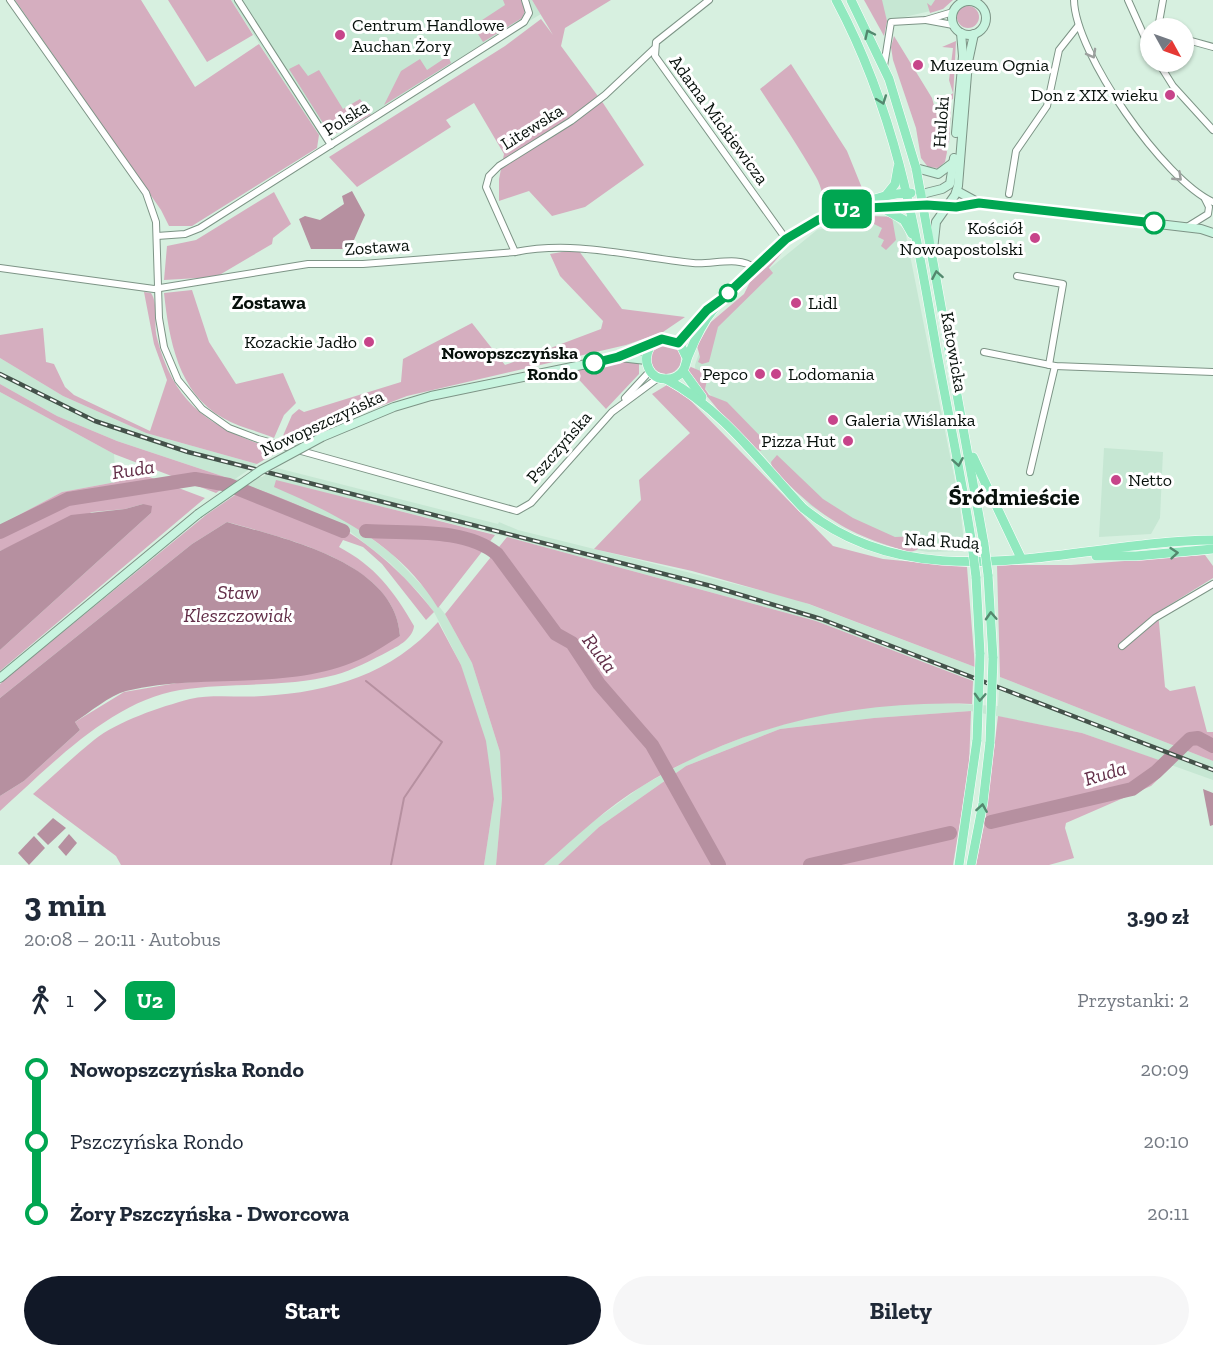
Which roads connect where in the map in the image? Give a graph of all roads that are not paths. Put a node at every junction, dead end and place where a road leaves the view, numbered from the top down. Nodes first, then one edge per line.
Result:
1 (10, 0) edge
2 (238, 0) edge
3 (525, 0) edge
4 (709, 0) edge
5 (836, 0) edge
6 (851, 0) edge
7 (1074, 0) edge
8 (1128, 0) edge
9 (1163, 0) edge
10 (964, 1) edge
11 (979, 2) edge
12 (953, 12) junction
13 (1160, 18) edge
14 (926, 20) junction
15 (1140, 23) edge
16 (953, 25) junction
17 (1078, 26) junction
18 (961, 33) junction
19 (974, 34) junction
20 (1194, 42) edge
21 (1213, 47) edge
22 (654, 49) junction
23 (884, 68) junction
24 (1164, 72) edge
25 (1213, 130) edge
26 (331, 146) junction
27 (899, 157) junction
28 (954, 162) junction
29 (916, 168) junction
30 (957, 191) junction
31 (887, 194) junction
32 (908, 194) junction
33 (922, 194) junction
34 (1009, 194) dead end
35 (1205, 199) junction
36 (1213, 202) edge
37 (979, 203) junction
38 (924, 205) junction
39 (910, 206) junction
40 (946, 206) junction
41 (875, 208) junction
42 (847, 209) junction
43 (1213, 225) edge
44 (1186, 227) junction
45 (1201, 229) junction
46 (1213, 233) edge
47 (157, 236) junction
48 (786, 239) junction
49 (917, 243) junction
50 (933, 251) junction
51 (515, 252) junction
52 (0, 268) edge
53 (755, 268) junction
54 (1017, 276) dead end
55 (158, 288) junction
56 (722, 299) junction
57 (656, 341) junction
58 (678, 343) junction
59 (984, 352) dead end
60 (618, 357) junction
61 (687, 358) junction
62 (646, 360) junction
63 (1052, 365) junction
64 (682, 371) junction
65 (1213, 372) edge
66 (658, 376) junction
67 (621, 403) junction
68 (714, 413) junction
69 (969, 450) junction
70 (1030, 472) dead end
71 (1213, 540) edge
72 (1213, 549) edge
73 (1077, 554) junction
74 (1021, 558) junction
75 (1213, 584) edge
76 (1122, 646) dead end
77 (0, 678) edge
78 (959, 865) edge
79 (971, 865) edge

1 - 47 street
2 - 26 street
3 - 26 street, Polska
4 - 22 street, Adama Mickiewicza
5 -> 27 main road, Katowicka
23 -> 6 main road, Katowicka
7 - 17 street
8 - 15 street
9 - 13 street
10 - 11 street
10 - 12 street
11 - 19 street
12 - 14 street
12 - 16 street
14 - 16 street
14 - 23 street
16 - 18 street
17 - 34 street
17 -> 35 street
18 - 19 street
18 - 28 street, Huloki
19 - 30 street, Huloki
20 - 21 street
22 - 48 street, Adama Mickiewicza
22 - 51 street, Litewska
23 - 29 main road, Katowicka
24 - 25 street
26 - 47 street, Polska
27 - 31 main road
27 - 32 main road, Katowicka
28 - 29 street
28 - 33 street, Huloki
29 - 33 main road, Katowicka
30 - 37 street
30 - 40 street
31 - 32 main road
31 - 42 main road
32 - 33 main road
32 - 39 main road, Katowicka
33 - 38 main road, Katowicka
35 - 36 street
35 - 44 street
37 - 40 street
37 - 44 street
38 - 39 main road
38 - 40 street
38 - 50 main road, Katowicka
39 - 41 main road
39 - 49 main road, Katowicka
40 - 50 street
41 - 42 main road
41 - 49 main road
42 - 48 main road
43 - 45 street
44 - 45 street
45 - 46 street
47 - 55 street
48 - 53 main road
49 -> 78 main road, Katowicka, bridge
69 -> 50 main road, Katowicka
51 - 53 street, Zostawa
51 - 55 street, Zostawa
52 - 55 street, Zostawa
53 - 56 main road
54 - 63 street
55 - 67 street, Pszczyńska
56 - 58 main road
56 - 61 main road
57 - 58 main road
57 - 60 street, Nowopszczyńska
57 - 62 main road
58 - 61 main road
59 - 63 street
60 - 62 street, Nowopszczyńska
60 - 77 street, Nowopszczyńska, bridge
61 - 64 main road
62 - 66 main road
63 - 65 street
63 - 70 street
64 - 66 main road
64 - 68 main road, Nad Rudą
66 - 67 street, Pszczyńska
66 - 67 street, Pszczyńska
66 - 68 main road, Nad Rudą
68 - 74 main road, Nad Rudą
69 - 74 main road
79 -> 69 main road, Katowicka, bridge
71 - 73 main road, Nad Rudą
73 -> 72 main road, Nad Rudą
73 - 74 main road, Nad Rudą
75 - 76 street

